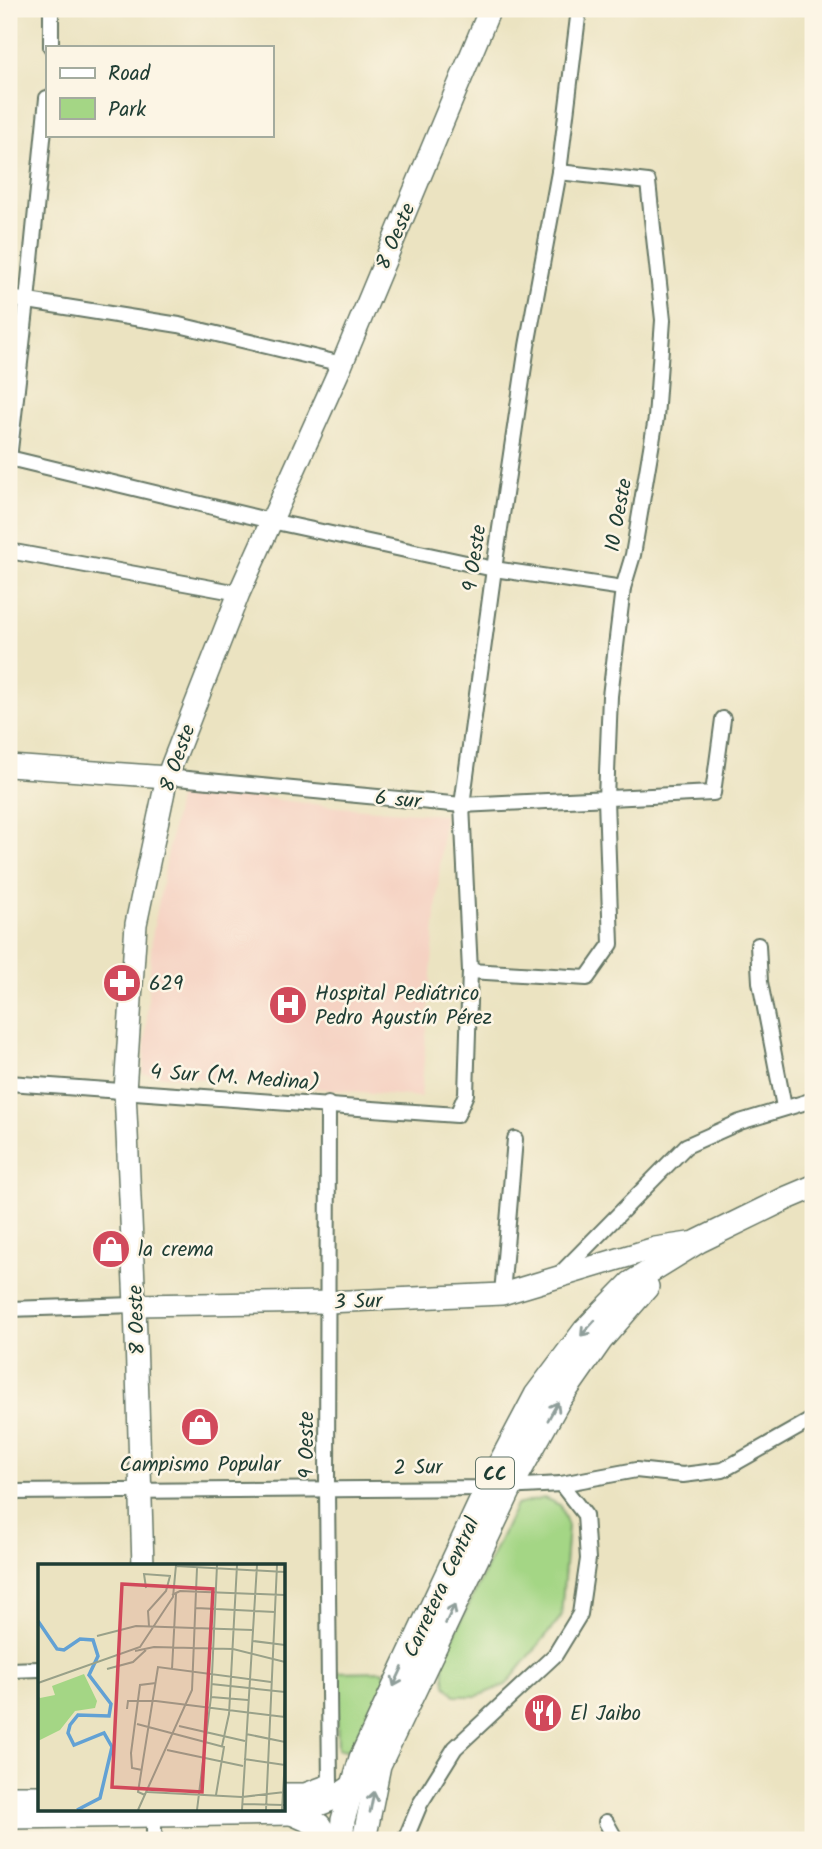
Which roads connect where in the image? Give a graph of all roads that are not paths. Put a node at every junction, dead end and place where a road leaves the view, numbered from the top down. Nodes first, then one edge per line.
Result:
1 (51, 9) edge
2 (490, 9) edge
3 (579, 9) edge
4 (51, 46) edge
5 (46, 108) edge
6 (559, 172) junction
7 (9, 298) edge
8 (27, 301) junction
9 (342, 364) junction
10 (9, 458) edge
11 (271, 521) junction
12 (9, 551) edge
13 (494, 569) junction
14 (623, 588) junction
15 (239, 593) junction
16 (723, 719) dead end
17 (9, 766) edge
18 (167, 777) junction
19 (606, 799) junction
20 (462, 805) junction
21 (758, 945) dead end
22 (470, 971) junction
23 (9, 1083) edge
24 (125, 1091) junction
25 (813, 1100) edge
26 (327, 1104) junction
27 (784, 1107) junction
28 (457, 1115) joint
29 (515, 1139) dead end
30 (813, 1187) edge
31 (699, 1241) junction
32 (557, 1278) junction
33 (502, 1294) junction
34 (327, 1302) junction
35 (135, 1305) junction
36 (9, 1309) edge
37 (813, 1419) edge
38 (561, 1484) junction
39 (511, 1487) junction
40 (488, 1488) junction
41 (327, 1489) junction
42 (140, 1491) junction
43 (9, 1492) edge
44 (143, 1564) edge
45 (9, 1670) edge
46 (38, 1670) edge
47 (370, 1761) junction
48 (315, 1796) edge
49 (9, 1797) edge
50 (38, 1797) edge
51 (285, 1799) edge
52 (173, 1811) edge
53 (154, 1813) edge
54 (9, 1817) edge
55 (606, 1822) dead end
56 (345, 1833) edge
57 (154, 1840) edge
58 (328, 1840) edge
59 (364, 1840) edge
60 (405, 1840) edge
61 (616, 1840) edge

1 - 4 street
2 - 9 main road, 8 Oeste
3 - 6 street, 9 Oeste
5 - 8 street
6 - 13 street, 9 Oeste
6 - 14 street, 10 Oeste
7 - 8 street
8 - 9 street
8 - 10 street
9 - 11 main road, 8 Oeste
10 - 11 street
11 - 13 street
11 - 15 main road, 8 Oeste
12 - 15 street
13 - 14 street
13 - 20 street, 9 Oeste
14 - 19 street, 10 Oeste
15 - 18 main road, 8 Oeste
16 - 19 street, 6 sur
17 - 18 main road, 6 sur
18 - 20 street, 6 sur
18 - 24 main road, 8 Oeste
19 - 20 street, 6 sur
19 - 22 street, 10 Oeste
20 - 22 street, 9 Oeste
21 - 27 street
22 - 28 street, 9 Oeste
23 - 24 street, 4 Sur (M. Medina)
24 - 26 street, 4 Sur (M. Medina)
24 - 35 main road, 8 Oeste
25 - 27 street
26 - 28 street, 4 Sur (M. Medina)
26 - 34 street, 9 Oeste
27 - 32 street
29 - 33 street
30 - 31 main road, Carretera Central / CC
31 - 32 main road, 3 Sur
39 -> 31 main road, Carretera Central / CC
31 -> 40 main road, Carretera Central / CC
32 - 33 main road, 3 Sur
33 - 34 main road, 3 Sur
34 - 35 main road, 3 Sur
34 - 41 street, 9 Oeste
35 - 36 street, 3 Sur
35 - 42 main road, 8 Oeste
37 - 38 street, 2 Sur
38 - 39 street, 2 Sur
38 - 60 street
39 - 40 street, 2 Sur
47 -> 39 main road, Carretera Central / CC
40 - 41 street, 2 Sur
40 -> 47 main road, Carretera Central / CC
41 - 42 street, 2 Sur
41 - 48 street, 9 Oeste
42 - 43 street, 2 Sur
42 - 44 main road, 8 Oeste
45 - 46 street
47 - 48 main road, CC
59 -> 47 main road, CC
48 - 51 main road
48 - 56 main road
48 - 56 main road, CC
48 - 58 main road
49 - 50 main road
52 - 53 main road
53 - 54 main road
53 - 57 street
55 - 61 street

